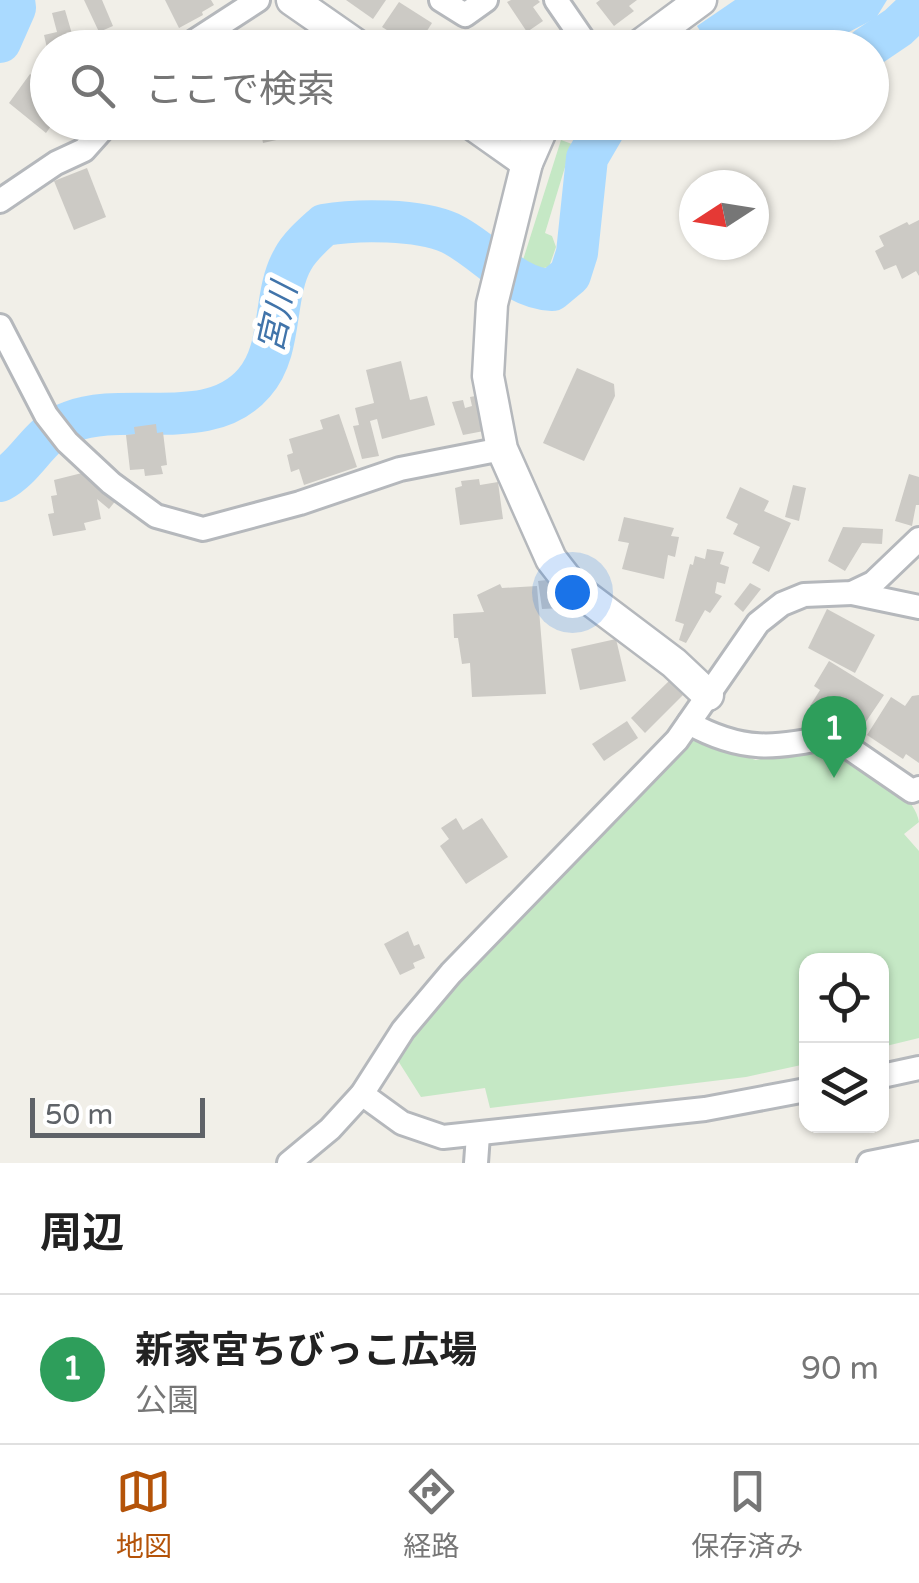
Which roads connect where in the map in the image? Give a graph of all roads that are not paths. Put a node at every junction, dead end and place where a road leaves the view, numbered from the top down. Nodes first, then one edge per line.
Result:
1 (258, 0) edge
2 (292, 0) edge
3 (441, 0) edge
4 (486, 0) edge
5 (556, 0) edge
6 (701, 0) edge
7 (212, 30) edge
8 (335, 30) edge
9 (577, 30) edge
10 (660, 30) edge
11 (93, 140) edge
12 (494, 140) edge
13 (538, 140) edge
14 (527, 163) junction
15 (0, 201) edge
16 (0, 326) edge
17 (502, 449) junction
18 (919, 539) edge
19 (852, 593) junction
20 (919, 606) edge
21 (708, 694) junction
22 (689, 722) junction
23 (919, 788) edge
24 (919, 1068) edge
25 (889, 1074) edge
26 (799, 1091) edge
27 (362, 1094) junction
28 (478, 1135) junction
29 (919, 1153) edge
30 (877, 1162) edge
31 (289, 1163) edge
32 (476, 1163) edge

1 - 7 street
2 - 8 street
3 - 4 street
5 - 9 street
6 - 10 street
11 - 15 street
12 - 14 street
13 - 14 street
14 - 17 street
16 - 17 street
17 - 21 street
18 - 19 street
19 - 20 street
19 - 21 street
21 - 22 street
22 - 23 street
22 - 27 street
24 - 25 street
26 - 28 street
27 - 28 street
27 - 31 street
28 - 32 street
29 - 30 street

